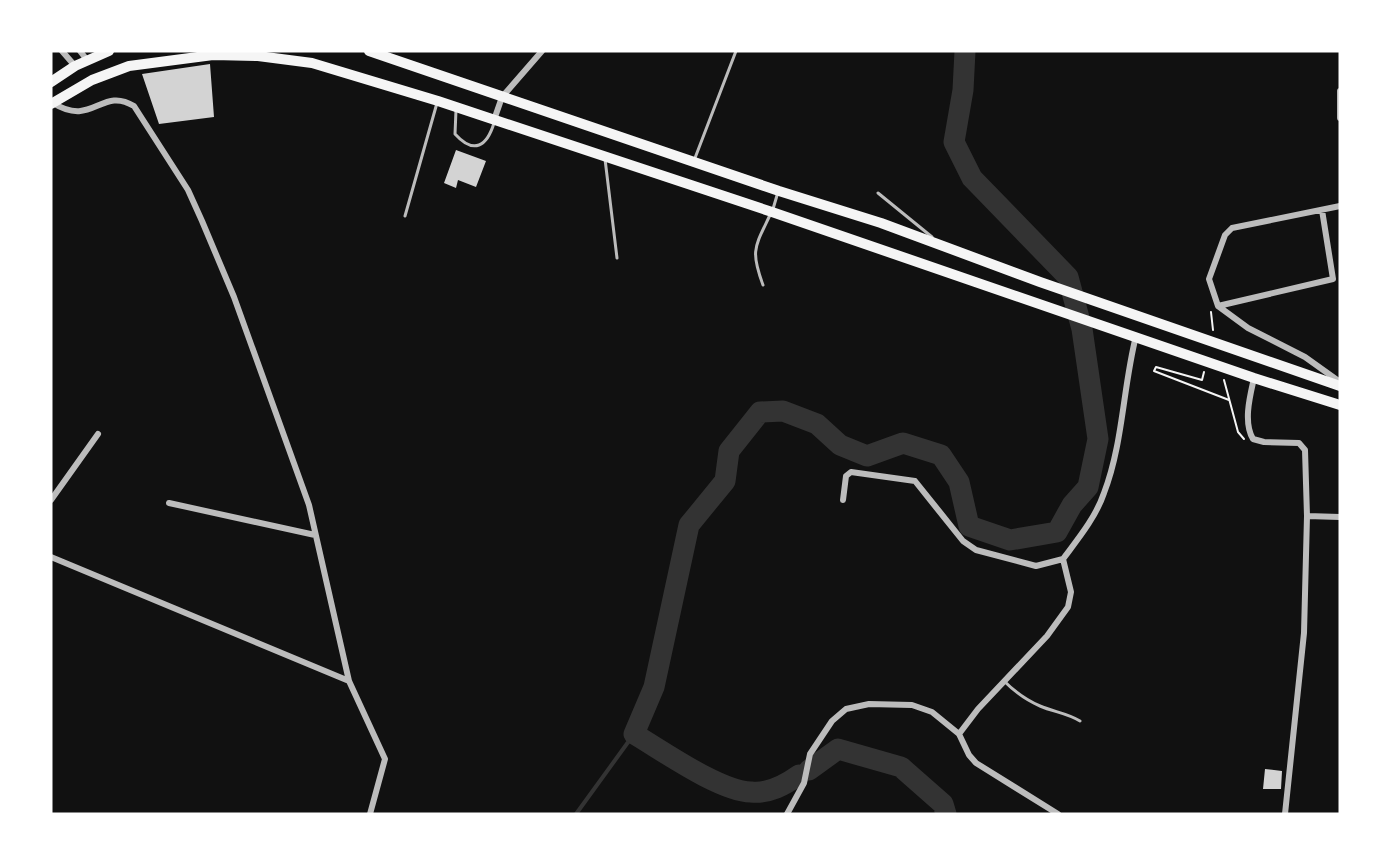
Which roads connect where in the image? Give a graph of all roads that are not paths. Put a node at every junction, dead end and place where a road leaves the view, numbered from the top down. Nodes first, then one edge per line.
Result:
1 (62, 51) edge
2 (109, 51) edge
3 (369, 51) edge
4 (542, 51) edge
5 (736, 51) edge
6 (83, 55) edge
7 (75, 66) junction
8 (51, 82) edge
9 (1340, 91) edge
10 (502, 97) junction
11 (438, 101) junction
12 (52, 104) edge
13 (457, 108) junction
14 (1340, 118) edge
15 (494, 120) junction
16 (604, 157) junction
17 (694, 160) junction
18 (779, 191) junction
19 (878, 193) dead end
20 (1340, 206) edge
21 (1322, 210) junction
22 (772, 212) junction
23 (405, 216) dead end
24 (943, 246) junction
25 (617, 258) dead end
26 (763, 285) dead end
27 (1218, 306) junction
28 (1136, 335) junction
29 (1254, 378) junction
30 (1340, 384) edge
31 (1340, 405) edge
32 (98, 434) dead end
33 (51, 500) edge
34 (843, 500) dead end
35 (169, 503) dead end
36 (1307, 516) junction
37 (1340, 517) edge
38 (315, 535) junction
39 (51, 557) edge
40 (1063, 559) junction
41 (349, 681) junction
42 (1004, 681) junction
43 (1080, 721) dead end
44 (959, 734) junction
45 (370, 814) edge
46 (787, 814) edge
47 (1058, 814) edge
48 (1285, 814) edge

1 - 7 street
2 - 6 highway
3 - 10 highway
4 - 10 street
5 - 17 lane
6 - 7 highway
7 - 8 highway
9 - 14 street
10 - 15 street
10 - 17 highway
11 - 12 highway
11 - 13 highway
11 - 23 lane
12 - 38 street
13 - 15 highway
13 - 15 lane
15 - 16 highway
16 - 22 highway
16 - 25 lane
17 - 18 highway
18 - 22 lane
18 - 24 highway
19 - 24 lane
20 - 21 street
21 - 27 street
21 - 27 street
22 - 26 lane
22 - 28 highway
24 - 30 highway
27 - 30 street
28 - 29 highway
28 - 40 street
29 - 31 highway
29 - 36 street
32 - 33 street
34 - 40 street
35 - 38 street
36 - 37 street
36 - 48 street
38 - 41 street
39 - 41 street
40 - 42 street
41 - 45 street
42 - 43 lane
42 - 44 street
44 - 46 street
44 - 47 street

